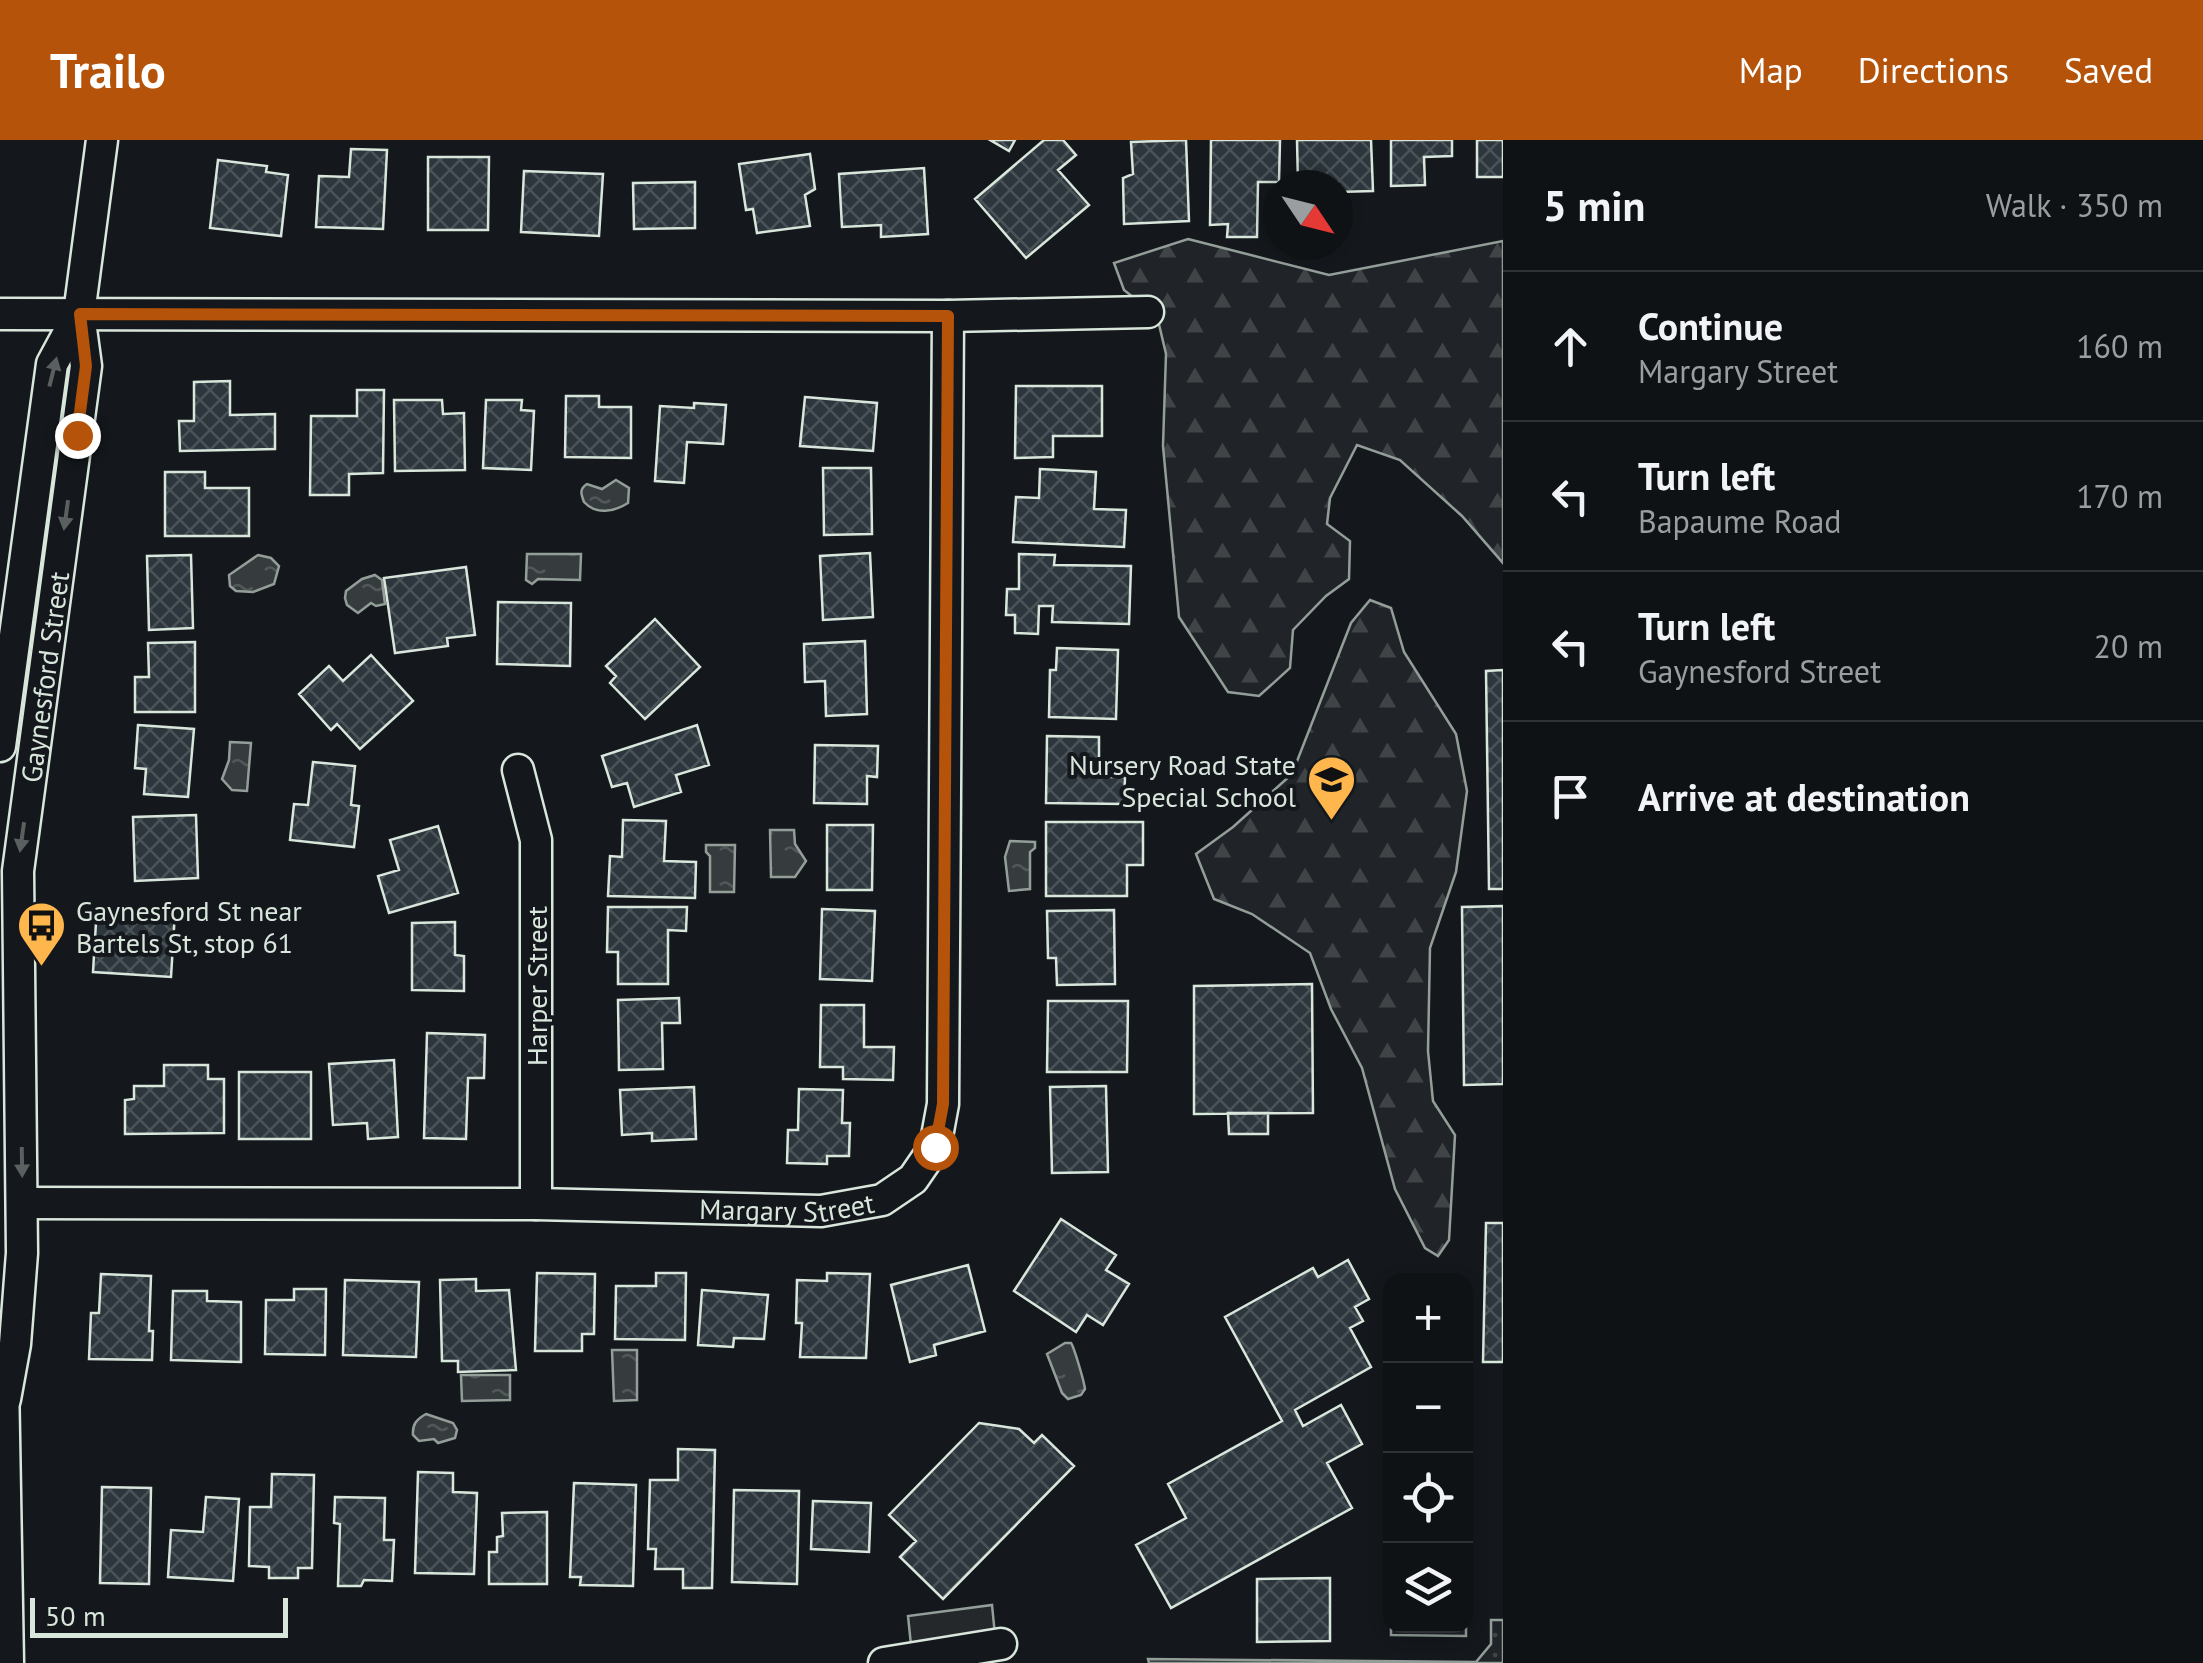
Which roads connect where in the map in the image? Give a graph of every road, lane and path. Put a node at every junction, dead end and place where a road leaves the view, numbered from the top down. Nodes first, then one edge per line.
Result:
1 (102, 140) edge
2 (1148, 312) dead end
3 (0, 314) edge
4 (80, 314) junction
5 (948, 316) junction
6 (0, 746) edge
7 (518, 770) dead end
8 (22, 1203) junction
9 (536, 1204) junction
10 (0, 1351) edge
11 (5, 1399) junction
12 (2, 1460) edge
13 (1001, 1644) dead end
14 (8, 1663) edge
15 (884, 1663) edge

1 - 4 street, Gaynesford Street
2 - 5 street
3 - 4 street
4 - 5 street
6 -> 4 street, Gaynesford Street
4 -> 8 street, Gaynesford Street
5 - 9 street, Margary Street
7 - 9 street, Harper Street
8 - 9 street, Margary Street
8 - 11 street, Gaynesford Street
10 - 11 street, Gaynesford Street
11 - 12 street, Gaynesford Street
12 - 14 street, Gaynesford Street
13 - 15 street

